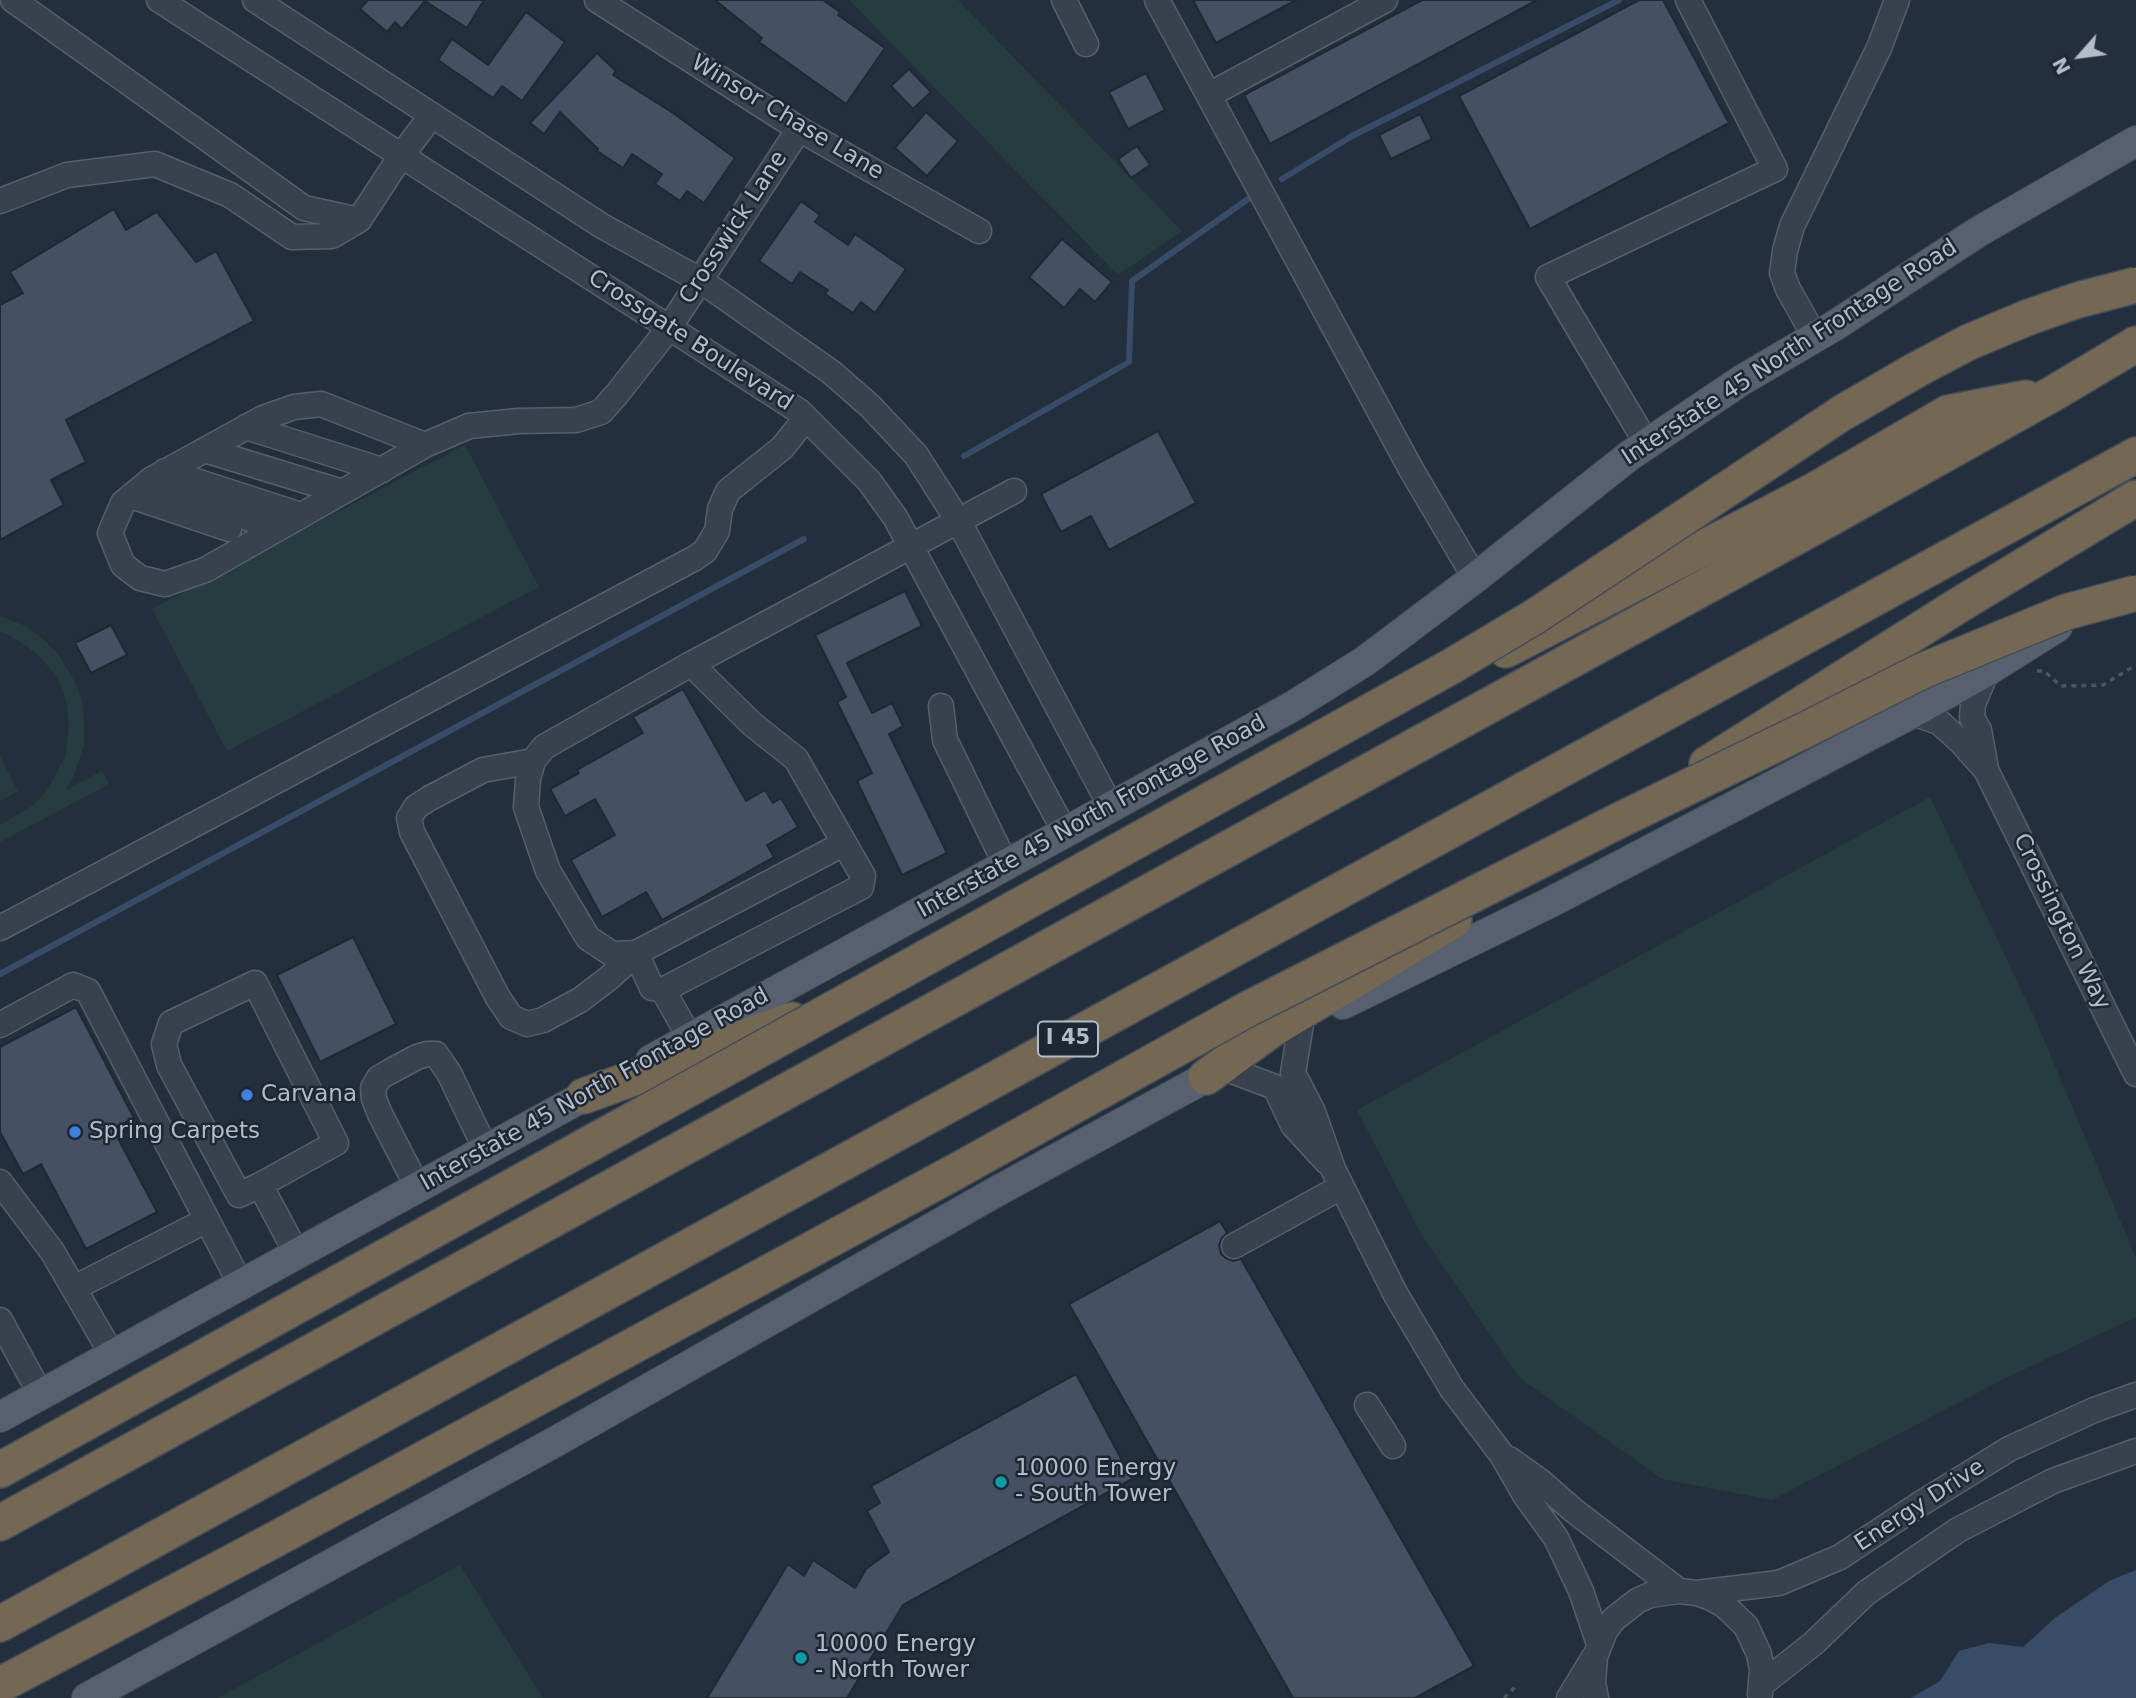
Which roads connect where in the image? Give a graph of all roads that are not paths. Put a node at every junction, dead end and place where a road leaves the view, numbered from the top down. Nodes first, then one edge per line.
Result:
1 (13, 0) edge
2 (159, 0) edge
3 (255, 0) edge
4 (597, 0) edge
5 (1063, 0) edge
6 (1157, 0) edge
7 (1385, 0) edge
8 (1688, 0) edge
9 (1897, 0) edge
10 (1086, 44) dead end
11 (1209, 95) junction
12 (432, 115) junction
13 (799, 129) junction
14 (2136, 141) edge
15 (401, 156) junction
16 (0, 201) edge
17 (359, 220) junction
18 (979, 232) dead end
19 (700, 280) junction
20 (2136, 285) edge
21 (669, 328) junction
22 (1815, 337) junction
23 (2136, 344) edge
24 (2054, 393) junction
25 (806, 418) junction
26 (236, 432) junction
27 (1647, 444) junction
28 (425, 445) junction
29 (2136, 455) edge
30 (382, 470) junction
31 (167, 472) junction
32 (350, 488) junction
33 (1014, 491) dead end
34 (2136, 498) edge
35 (309, 511) junction
36 (959, 522) junction
37 (268, 534) junction
38 (912, 545) junction
39 (1475, 578) junction
40 (2136, 578) edge
41 (2136, 593) edge
42 (691, 664) junction
43 (1987, 671) junction
44 (941, 706) dead end
45 (1912, 713) junction
46 (533, 761) junction
47 (1986, 770) junction
48 (1111, 807) junction
49 (1065, 832) junction
50 (843, 844) junction
51 (1006, 865) junction
52 (0, 929) edge
53 (636, 953) junction
54 (663, 990) junction
55 (1301, 1024) junction
56 (0, 1025) edge
57 (690, 1038) junction
58 (1215, 1073) junction
59 (2136, 1074) edge
60 (584, 1096) junction
61 (486, 1150) junction
62 (1337, 1178) junction
63 (0, 1182) edge
64 (260, 1185) junction
65 (418, 1188) junction
66 (207, 1220) junction
67 (1234, 1246) dead end
68 (297, 1254) junction
69 (241, 1285) junction
70 (74, 1288) junction
71 (0, 1320) edge
72 (113, 1356) junction
73 (41, 1395) junction
74 (2136, 1395) edge
75 (1367, 1405) dead end
76 (0, 1418) edge
77 (1393, 1446) dead end
78 (2136, 1451) edge
79 (1502, 1455) junction
80 (0, 1470) edge
81 (0, 1523) edge
82 (1688, 1592) junction
83 (0, 1624) edge
84 (1597, 1650) junction
85 (0, 1685) edge
86 (1760, 1694) edge
87 (87, 1698) edge
88 (1569, 1698) edge
89 (1596, 1698) edge

1 - 17 street
2 - 15 street, Crossgate Boulevard
3 - 12 street
4 - 13 street, Winsor Chase Lane
5 - 10 street
6 - 11 street
7 - 11 street
8 - 27 street
9 - 22 street
11 - 39 street
12 - 15 street
12 - 19 street
13 - 18 street, Winsor Chase Lane
13 - 19 street, Crosswick Lane
14 - 22 main road, Interstate 45 North Frontage Road
15 - 17 street
15 - 21 street, Crossgate Boulevard
16 - 17 street
19 - 21 street, Crosswick Lane
19 - 36 street
20 - 80 highway, bridge
21 - 25 street, Crossgate Boulevard
21 - 28 street, Crosswick Lane
22 - 27 main road, Interstate 45 North Frontage Road
23 - 24 highway
24 - 60 highway
24 - 81 highway
25 - 38 street, Crossgate Boulevard
25 - 52 street
26 - 28 street
26 - 30 street
26 - 31 street
26 - 32 street
27 - 39 main road, Interstate 45 North Frontage Road
28 - 30 street, Crosswick Lane
29 - 83 highway, I 45
30 - 32 street, Crosswick Lane
31 - 32 street
31 - 35 street
31 - 37 street
31 - 37 street, Crosswick Lane
32 - 35 street, Crosswick Lane
33 - 36 street
34 - 58 highway
35 - 37 street, Crosswick Lane
36 - 38 street
36 - 48 street
38 - 42 street
38 - 49 street, Crossgate Boulevard
39 - 48 main road, Interstate 45 North Frontage Road
40 - 43 main road
41 - 85 highway, bridge
42 - 46 street
42 - 50 street
43 - 45 main road
43 - 47 street, Crossington Way
44 - 51 street
45 - 47 street, Crossington Way
45 - 55 main road
46 - 53 street
46 - 53 street
47 - 59 street, Crossington Way
48 - 49 main road, Interstate 45 North Frontage Road
49 - 51 main road, Interstate 45 North Frontage Road
50 - 53 street
50 - 54 street
51 - 57 main road, Interstate 45 North Frontage Road
53 - 54 street
54 - 57 street
55 - 58 main road
55 - 62 street
56 - 66 street
57 - 60 main road, Interstate 45 North Frontage Road
58 - 62 street
58 - 87 main road
60 - 61 main road, Interstate 45 North Frontage Road
61 - 65 main road, Interstate 45 North Frontage Road
61 - 65 street
62 - 67 street
62 - 79 street
63 - 70 street
64 - 64 street
64 - 68 street
65 - 68 main road, Interstate 45 North Frontage Road
66 - 69 street
66 - 70 street
68 - 69 main road, Interstate 45 North Frontage Road
69 - 72 main road, Interstate 45 North Frontage Road
70 - 72 street
71 - 73 street
72 - 73 main road, Interstate 45 North Frontage Road
73 - 76 main road, Interstate 45 North Frontage Road
74 - 82 street, Energy Drive
75 - 77 street
78 - 86 street, Energy Drive
79 - 82 street
79 - 84 street
82 - 84 street, Energy Drive
82 - 86 street
84 - 88 street
84 - 89 street

